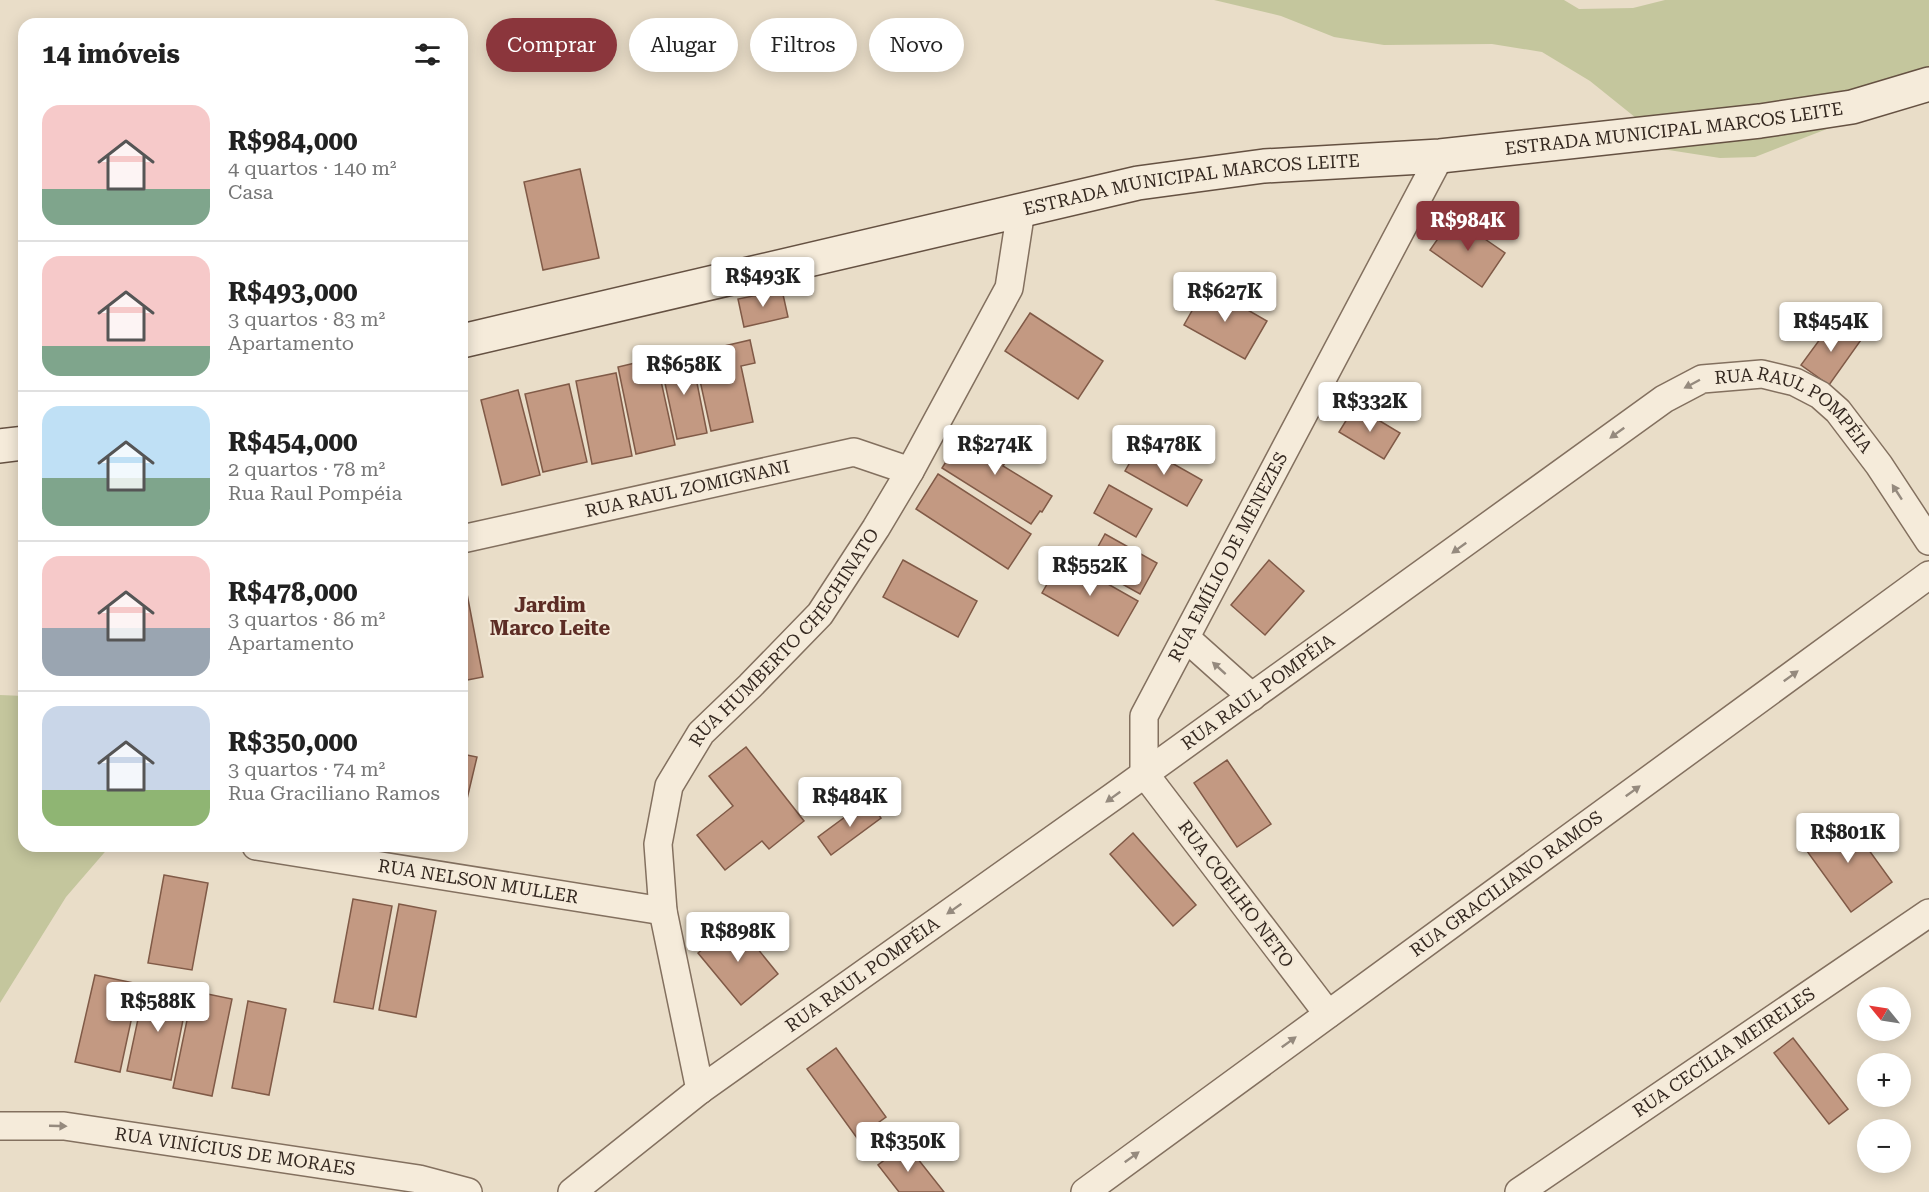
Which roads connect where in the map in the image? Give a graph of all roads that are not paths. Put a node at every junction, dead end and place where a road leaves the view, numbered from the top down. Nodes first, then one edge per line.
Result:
1 (1929, 84) edge
2 (1440, 156) junction
3 (1021, 210) junction
4 (468, 340) edge
5 (18, 444) edge
6 (0, 446) edge
7 (910, 471) junction
8 (468, 538) edge
9 (1929, 541) edge
10 (1929, 575) edge
11 (1186, 638) junction
12 (1252, 697) junction
13 (1144, 773) junction
14 (294, 852) edge
15 (663, 911) junction
16 (1929, 914) edge
17 (1328, 1014) junction
18 (700, 1090) junction
19 (0, 1126) edge
20 (344, 1167) junction
21 (397, 1192) edge
22 (468, 1192) edge
23 (572, 1192) edge
24 (1085, 1192) edge
25 (1519, 1192) edge

1 - 2 street, ESTRADA MUNICIPAL MARCOS LEITE
2 - 3 street, ESTRADA MUNICIPAL MARCOS LEITE
2 - 11 street, RUA EMÍLIO DE MENEZES
3 - 4 street, ESTRADA MUNICIPAL MARCOS LEITE
3 - 7 street, RUA HUMBERTO CHECHINATO
5 - 6 street
7 - 8 street, RUA RAUL ZOMIGNANI
7 - 15 street, RUA HUMBERTO CHECHINATO
9 -> 12 street, RUA RAUL POMPÉIA
17 -> 10 street, RUA GRACILIANO RAMOS
12 -> 11 street
11 - 13 street, RUA EMÍLIO DE MENEZES
12 - 13 street, RUA RAUL POMPÉIA
13 - 17 street, RUA COELHO NETO
13 -> 18 street, RUA RAUL POMPÉIA
14 - 15 street, RUA NELSON MULLER
15 - 18 street, RUA HUMBERTO CHECHINATO
16 - 25 street, RUA CECÍLIA MEIRELES
24 -> 17 street, RUA GRACILIANO RAMOS
18 - 23 street, RUA RAUL POMPÉIA
19 -> 20 street, RUA VINÍCIUS DE MORAES
20 - 21 street
20 - 22 street, RUA VINÍCIUS DE MORAES

